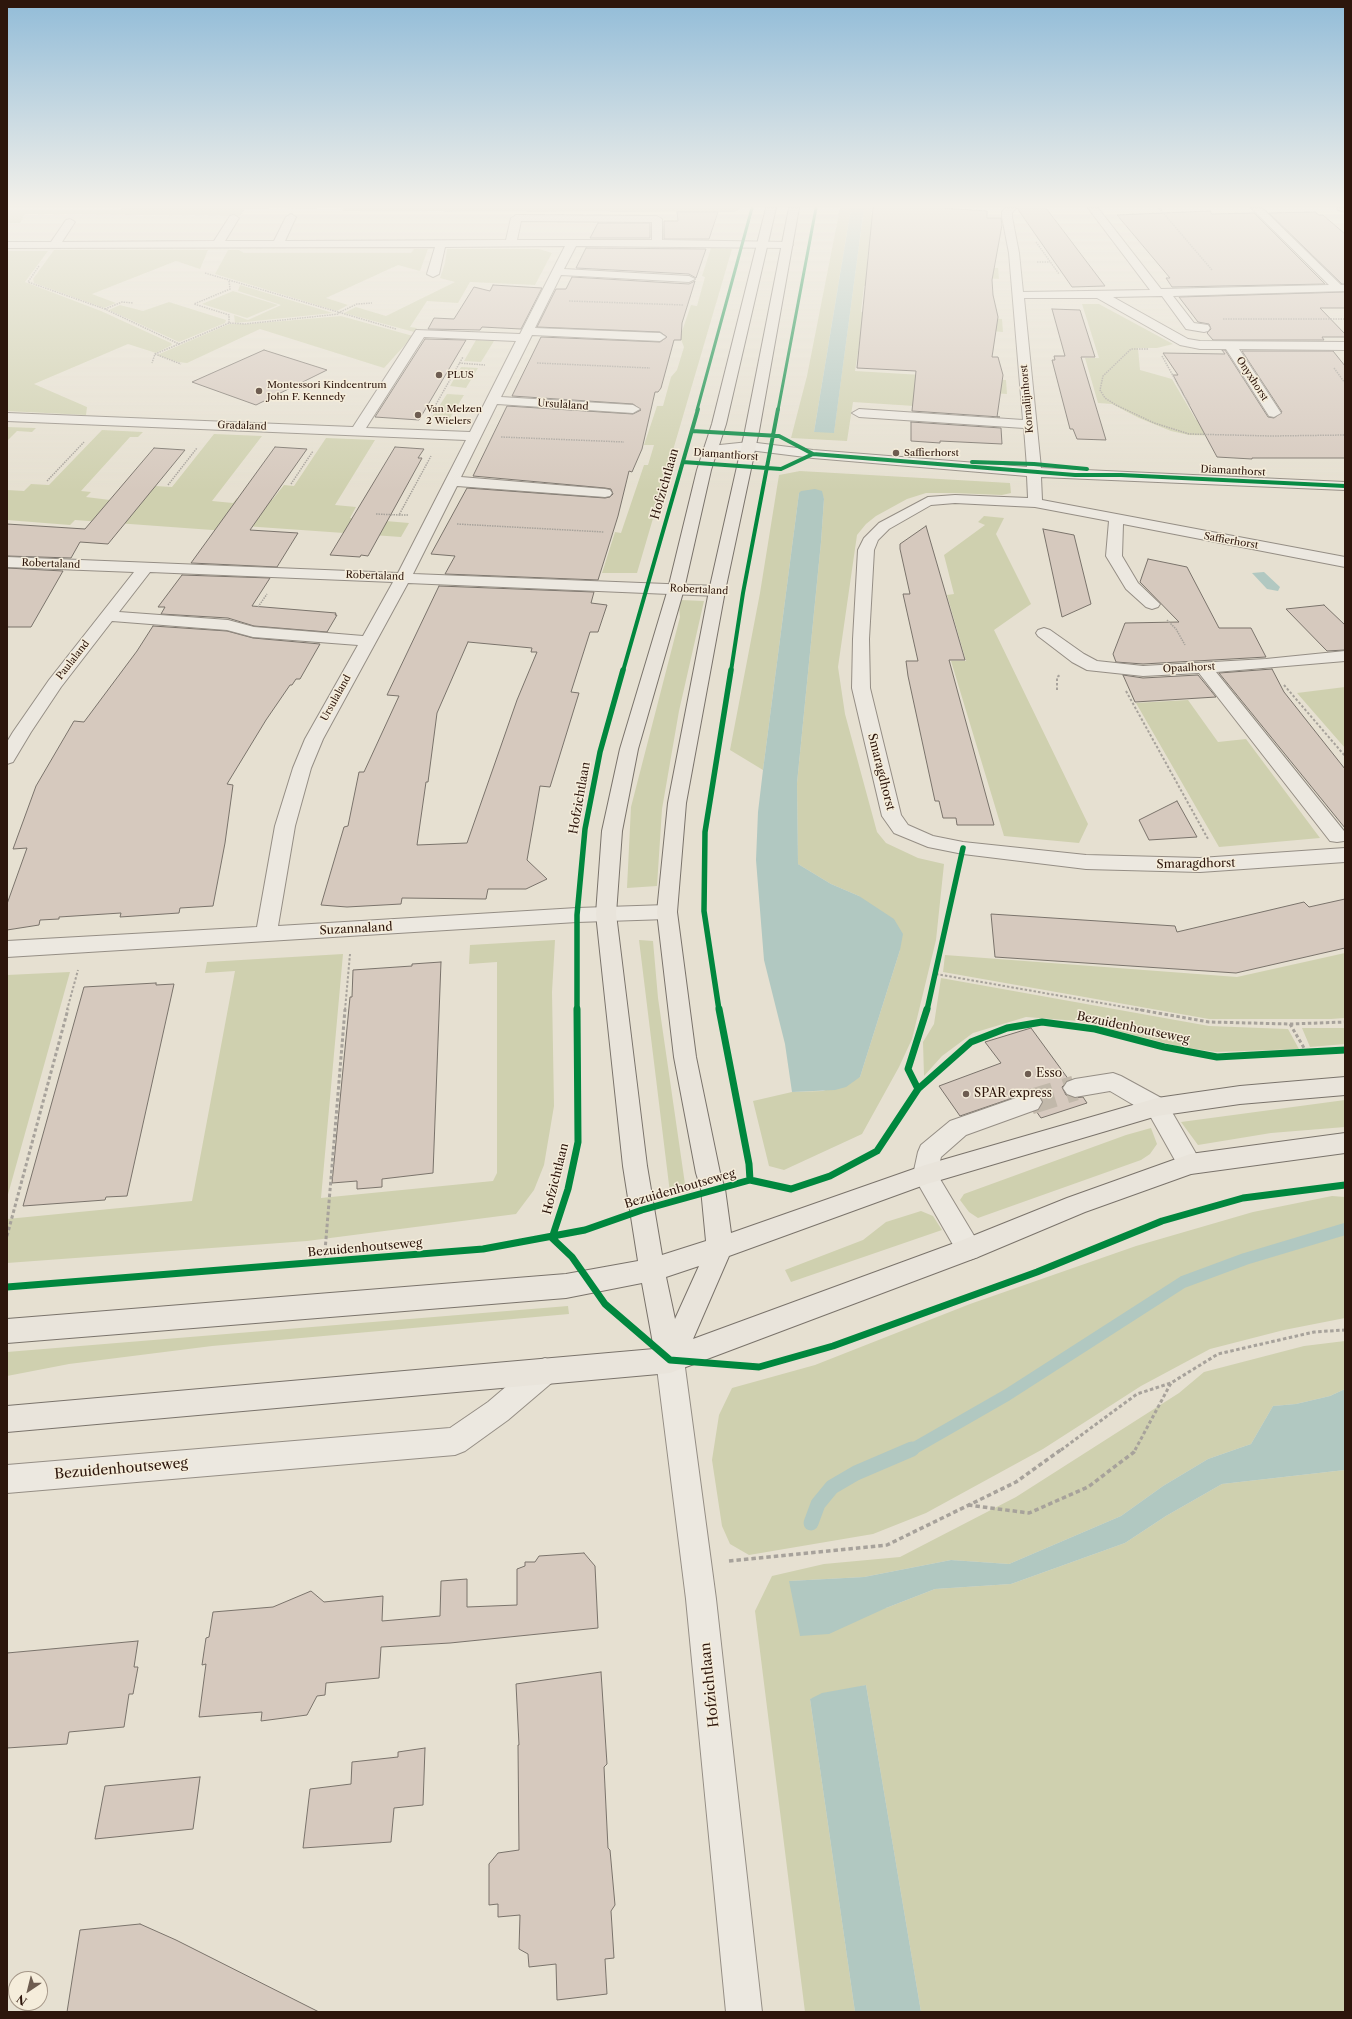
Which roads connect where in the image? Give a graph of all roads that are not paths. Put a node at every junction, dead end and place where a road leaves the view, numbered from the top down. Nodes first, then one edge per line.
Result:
1 (543, 302) edge
2 (748, 302) edge
3 (777, 302) edge
4 (1019, 302) edge
5 (1112, 302) edge
6 (1170, 302) edge
7 (1204, 328) dead end
8 (527, 334) junction
9 (660, 337) dead end
10 (1230, 345) junction
11 (1345, 346) edge
12 (494, 400) junction
13 (633, 409) dead end
14 (859, 413) dead end
15 (1274, 413) dead end
16 (7, 417) edge
17 (1030, 424) junction
18 (358, 430) junction
19 (476, 436) junction
20 (710, 450) junction
21 (748, 451) junction
22 (1034, 468) junction
23 (452, 481) junction
24 (1345, 486) edge
25 (605, 493) dead end
26 (1035, 503) junction
27 (1116, 520) junction
28 (7, 562) edge
29 (1345, 562) edge
30 (146, 567) junction
31 (403, 578) junction
32 (676, 589) junction
33 (717, 591) junction
34 (1152, 604) road end
35 (107, 616) junction
36 (1044, 633) dead end
37 (368, 641) junction
38 (1345, 656) edge
39 (1201, 668) junction
40 (7, 758) edge
41 (1337, 836) dead end
42 (1345, 855) edge
43 (667, 912) junction
44 (606, 914) junction
45 (266, 933) junction
46 (7, 949) edge
47 (1345, 1086) edge
48 (1075, 1088) tunnel mouth
49 (1030, 1102) tunnel mouth
50 (1157, 1107) junction
51 (1345, 1143) edge
52 (1190, 1164) junction
53 (925, 1174) junction
54 (720, 1248) junction
55 (969, 1249) junction
56 (652, 1270) junction
57 (7, 1331) edge
58 (670, 1360) junction
59 (545, 1371) junction
60 (7, 1419) edge
61 (7, 1479) edge
62 (744, 2012) edge

1 - 8 street, Ursulaland
2 - 20 main road, Hofzichtlaan
3 - 21 main road
4 - 17 street, Kornalijnhorst
5 - 10 street, Onyxhorst
6 - 7 street
8 - 9 street
8 - 12 street, Ursulaland
8 - 18 street
10 - 11 street, Onyxhorst
10 - 15 street, Onyxhorst
12 - 13 street, Ursulaland
12 - 19 street, Ursulaland
14 - 17 street
16 - 18 street, Gradaland
17 - 22 street, Kornalijnhorst
18 - 19 street, Gradaland
19 - 23 street, Ursulaland
20 - 21 street, Diamanthorst
20 - 32 main road, Hofzichtlaan
21 - 22 street, Diamanthorst
21 - 33 main road
22 - 24 street, Diamanthorst
22 - 26 street
23 - 25 street
23 - 31 street, Ursulaland
26 - 27 street, Saffierhorst
26 - 42 street, Smaragdhorst
27 - 29 street, Saffierhorst
27 - 34 street
28 - 30 street, Robertaland
30 - 31 street, Robertaland
30 - 35 street, Paulaland
31 - 32 street, Robertaland
31 - 37 street, Ursulaland
32 - 33 street, Robertaland
32 - 44 main road, Hofzichtlaan
33 - 43 main road
35 - 37 street
35 - 40 street, Paulaland
36 - 39 street, Opaalhorst
37 - 45 street, Ursulaland
38 - 39 street, Opaalhorst
39 - 41 street
43 - 44 street, Suzannaland
43 - 54 main road
44 - 45 street, Suzannaland
44 - 56 main road, Hofzichtlaan
45 - 46 street, Suzannaland
47 - 50 main road
48 - 50 street
49 - 53 street
50 - 52 street
50 - 53 main road
51 - 52 main road
52 - 55 main road
53 - 54 main road
53 - 55 street
54 - 56 main road
54 - 58 main road
55 - 58 main road
56 - 57 main road
56 - 58 main road, Hofzichtlaan
58 - 59 main road
58 - 62 street, Hofzichtlaan
59 - 60 main road
59 - 61 street, Bezuidenhoutseweg

